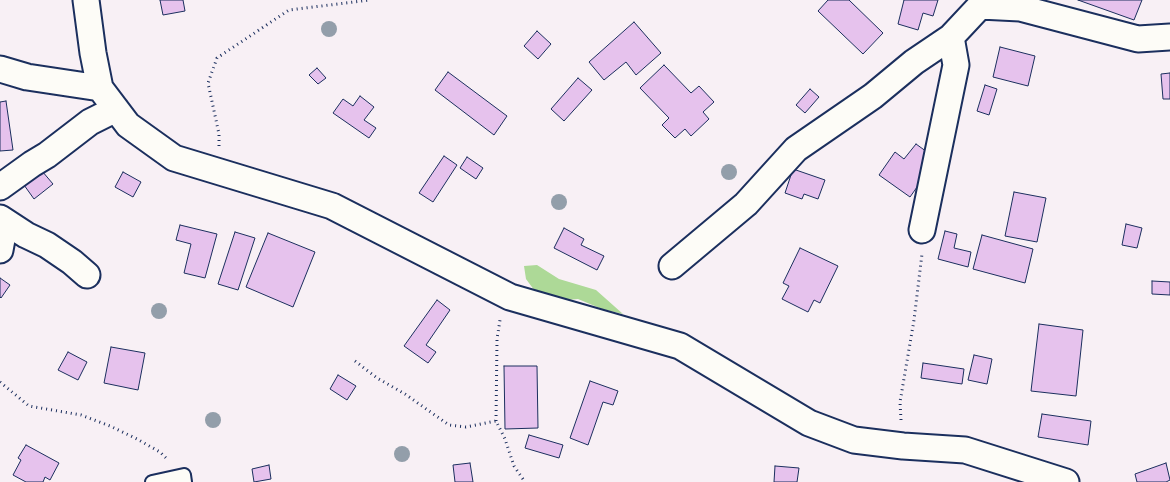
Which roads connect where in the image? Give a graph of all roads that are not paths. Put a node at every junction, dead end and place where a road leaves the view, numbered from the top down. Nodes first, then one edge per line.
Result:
1 (86, 0) edge
2 (980, 3) edge
3 (951, 37) junction
4 (1170, 37) edge
5 (0, 69) edge
6 (100, 88) junction
7 (116, 109) junction
8 (0, 187) edge
9 (0, 218) edge
10 (0, 223) edge
11 (922, 230) road end
12 (0, 250) edge
13 (672, 266) dead end
14 (87, 275) dead end
15 (184, 478) edge
16 (152, 482) edge
17 (1066, 482) edge

1 - 6 street
2 - 3 street
2 - 4 street
3 - 11 street
3 - 13 street
5 - 6 street
6 - 7 street
7 - 8 street
7 - 17 street
9 - 14 street
10 - 12 street
15 - 16 lane

